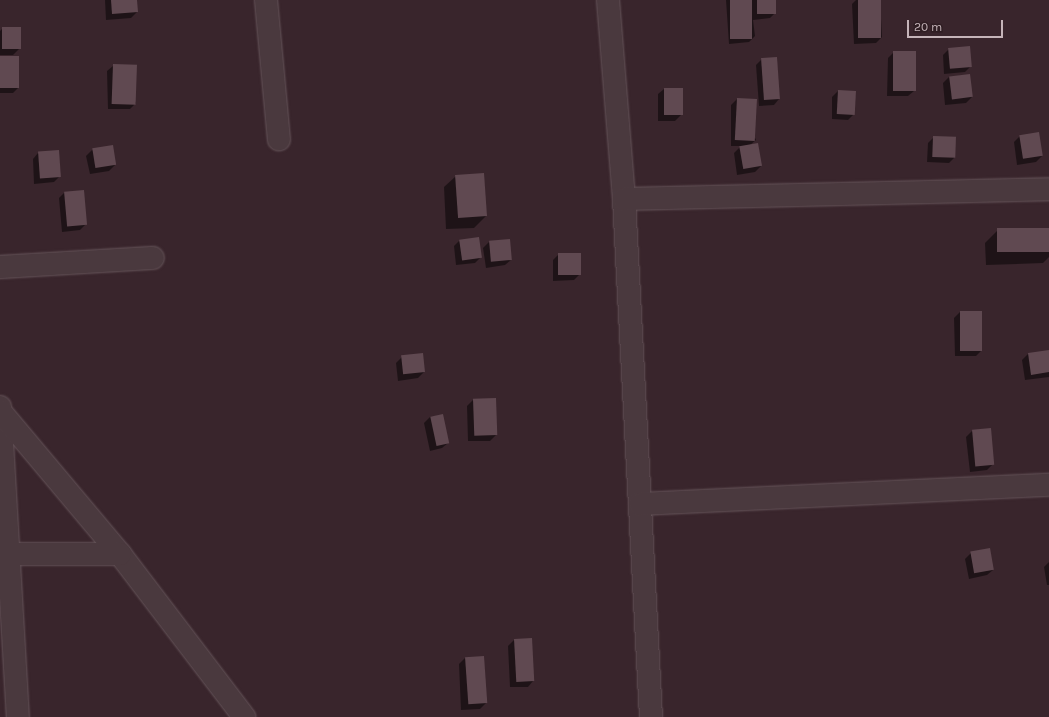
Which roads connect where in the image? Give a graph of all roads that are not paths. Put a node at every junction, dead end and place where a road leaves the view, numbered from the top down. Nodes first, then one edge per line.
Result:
1 (266, 0) edge
2 (608, 0) edge
3 (279, 139) dead end
4 (1049, 189) edge
5 (624, 200) junction
6 (153, 258) dead end
7 (0, 266) edge
8 (0, 403) edge
9 (0, 411) edge
10 (1049, 485) edge
11 (640, 504) junction
12 (4, 554) edge
13 (120, 554) junction
14 (18, 717) edge
15 (244, 717) edge
16 (651, 717) edge

1 - 3 street
2 - 5 street
4 - 5 street
5 - 11 street
6 - 7 street
8 - 9 street
9 - 12 street
9 - 13 street
10 - 11 street
11 - 16 street
12 - 13 street
12 - 14 street
13 - 15 street

